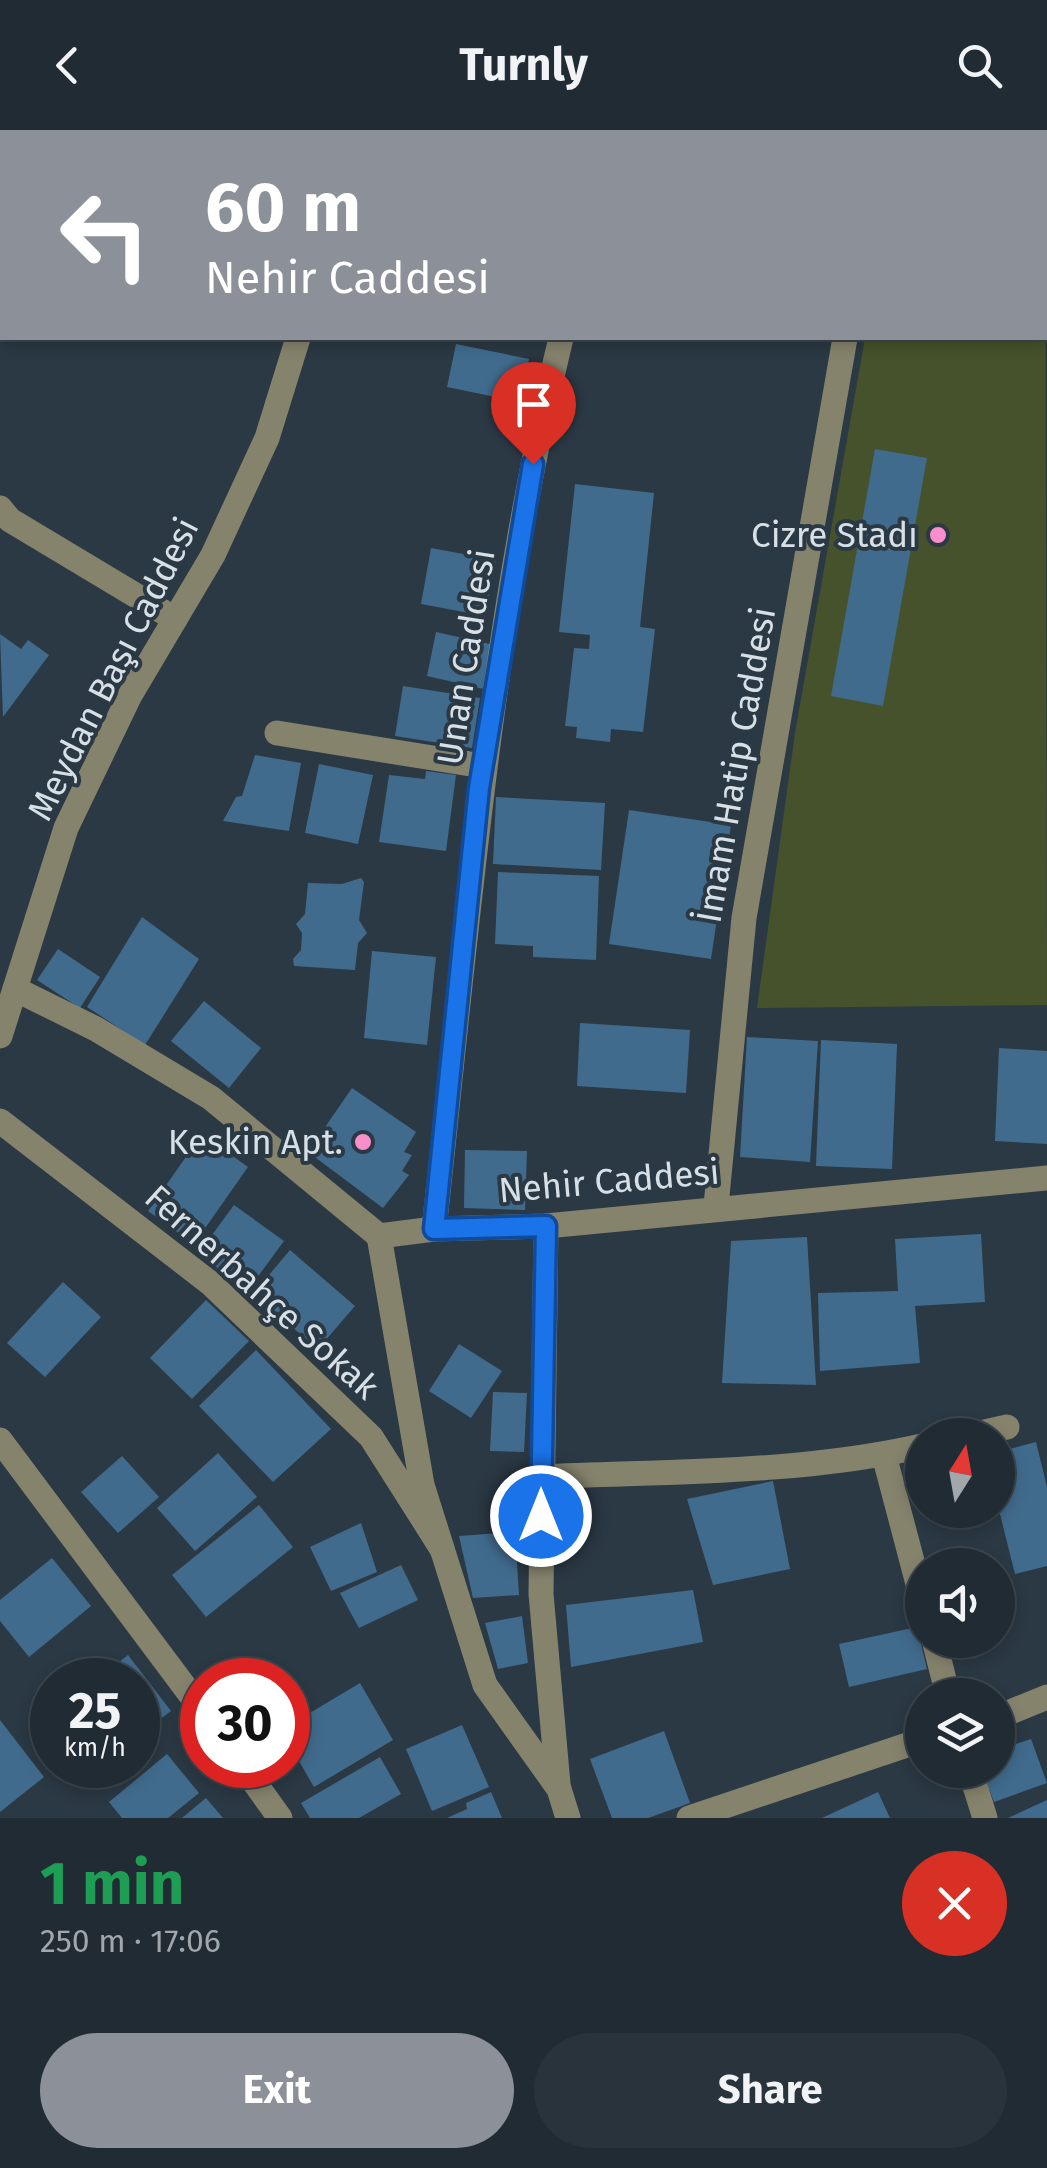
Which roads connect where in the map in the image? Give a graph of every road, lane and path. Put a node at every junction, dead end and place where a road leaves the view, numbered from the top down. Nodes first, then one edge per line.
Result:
1 (297, 340) edge
2 (561, 340) edge
3 (845, 340) edge
4 (0, 508) edge
5 (175, 619) junction
6 (277, 734) dead end
7 (483, 766) junction
8 (15, 988) junction
9 (0, 1034) edge
10 (0, 1121) edge
11 (1047, 1178) edge
12 (716, 1206) junction
13 (546, 1226) junction
14 (434, 1229) junction
15 (379, 1236) junction
16 (0, 1440) edge
17 (905, 1450) edge
18 (884, 1455) junction
19 (541, 1477) junction
20 (909, 1548) edge
21 (442, 1549) junction
22 (180, 1681) edge
23 (1047, 1697) edge
24 (1015, 1710) edge
25 (905, 1746) edge
26 (258, 1788) edge
27 (976, 1788) edge
28 (559, 1790) junction
29 (280, 1818) edge
30 (568, 1818) edge
31 (689, 1818) edge
32 (985, 1818) edge

1 - 5 street, Meydan Başı Caddesi
2 - 7 street, Unan Caddesi
3 - 12 street, İmam Hatip Caddesi
4 - 5 street
5 - 8 street, Meydan Başı Caddesi
6 - 7 street
7 - 14 street, Unan Caddesi
8 - 9 street, Meydan Başı Caddesi
8 - 15 street
10 - 21 street, Fernerbahçe Sokak
11 - 12 street, Nehir Caddesi
12 - 13 street, Nehir Caddesi
13 - 14 street, Nehir Caddesi
13 - 19 street
14 - 15 street, Nehir Caddesi
15 - 21 street
16 - 22 street
17 - 18 street
18 - 19 street
18 - 20 street
19 - 28 street
21 - 28 street
23 - 24 street
25 - 31 street
26 - 29 street
27 - 32 street
28 - 30 street

